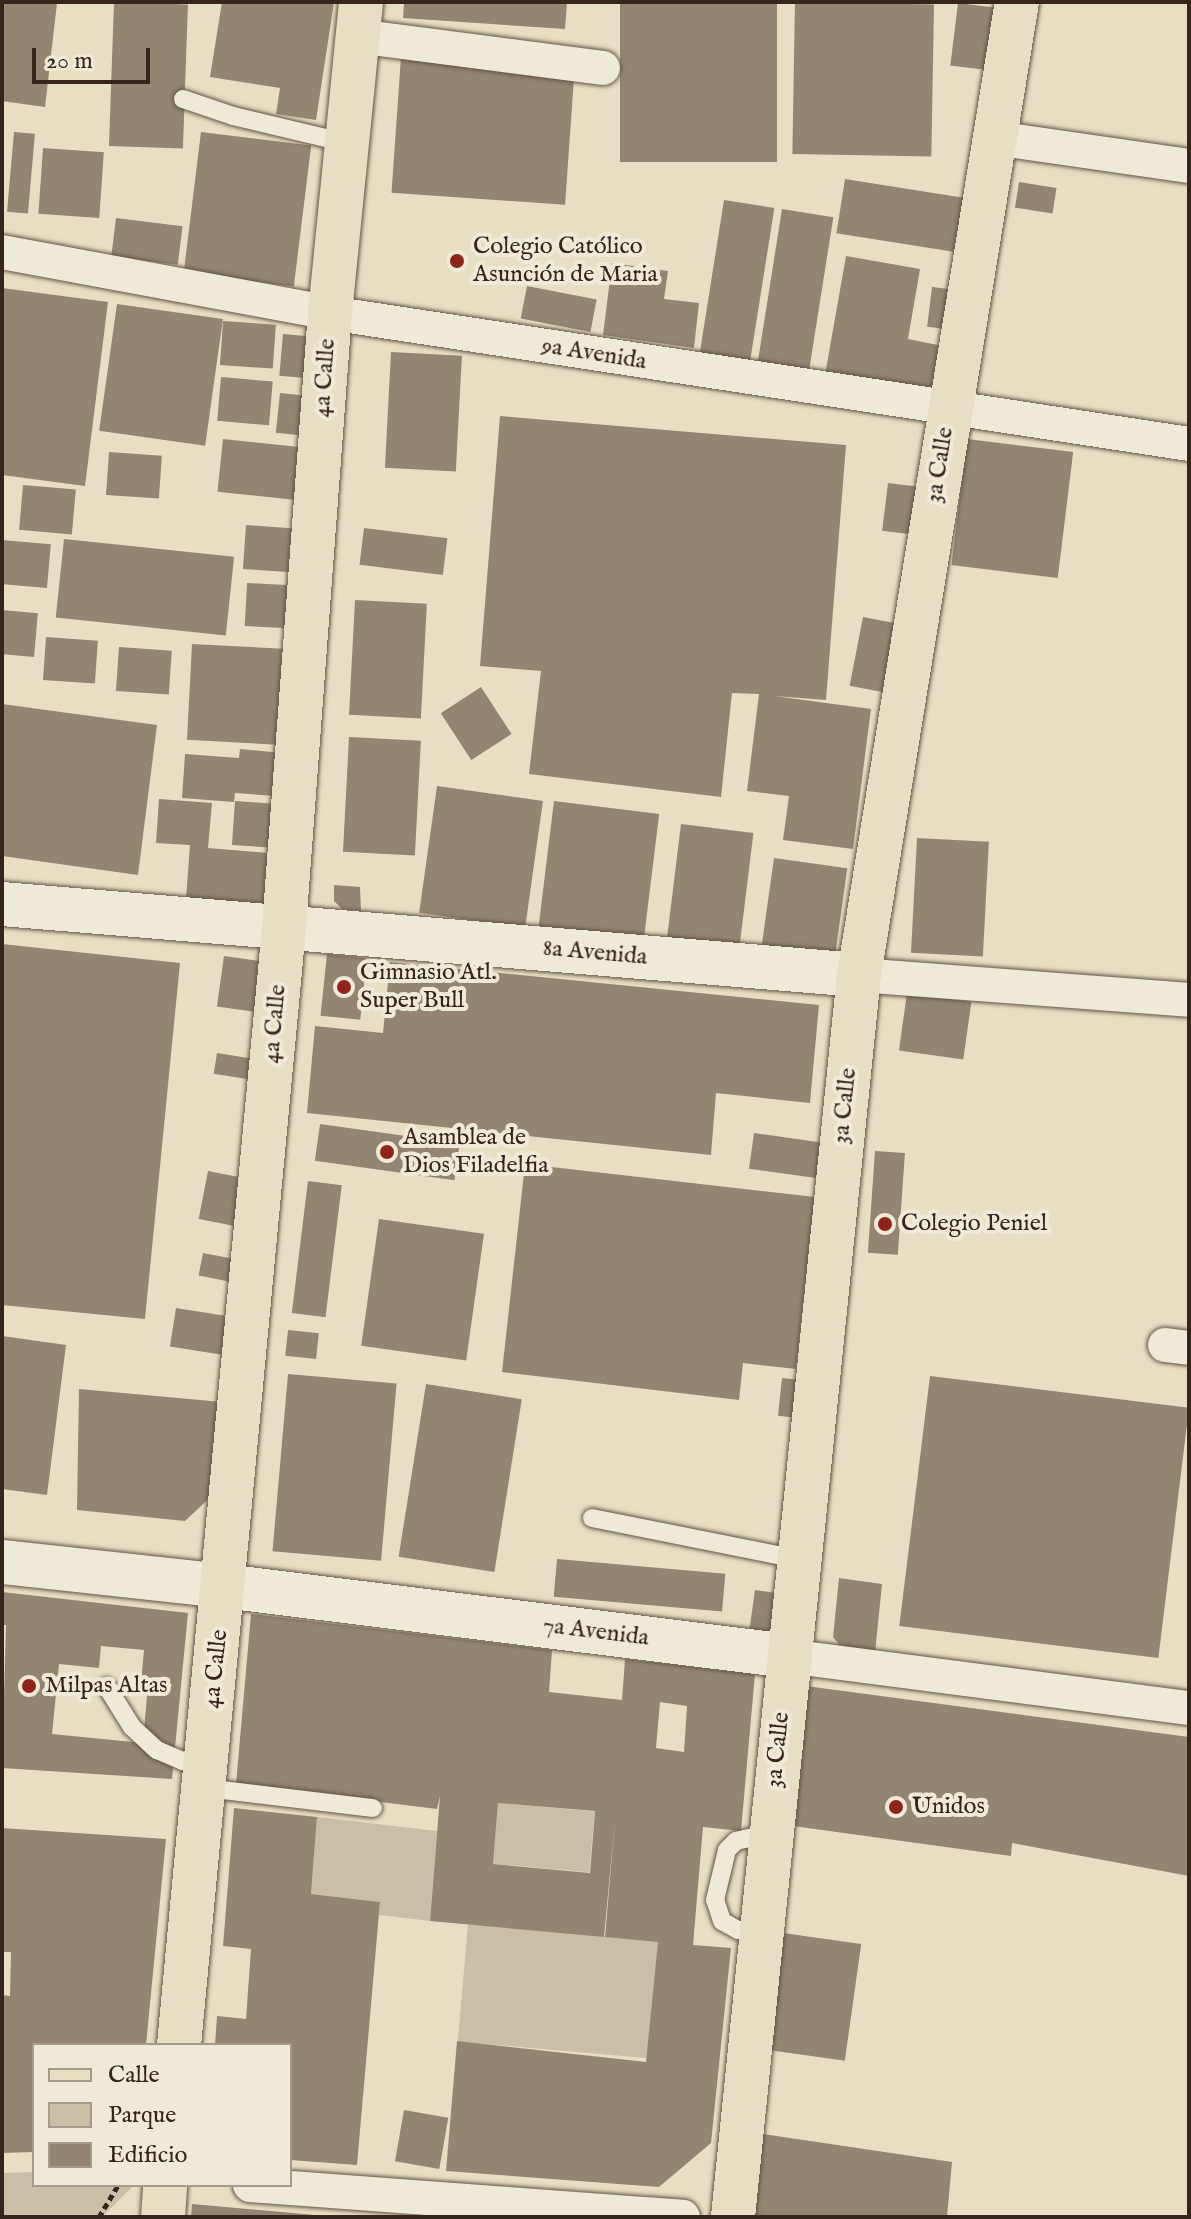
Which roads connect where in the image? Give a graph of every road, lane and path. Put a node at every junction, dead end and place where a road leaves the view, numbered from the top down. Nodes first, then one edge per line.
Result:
1 (1017, 2) edge
2 (359, 19) edge
3 (603, 68) dead end
4 (183, 99) dead end
5 (995, 138) junction
6 (347, 143) junction
7 (1189, 166) edge
8 (2, 252) edge
9 (330, 313) junction
10 (949, 410) junction
11 (1189, 444) edge
12 (2, 904) edge
13 (284, 927) junction
14 (859, 975) junction
15 (1189, 1000) edge
16 (592, 1518) dead end
17 (798, 1559) junction
18 (2, 1562) edge
19 (224, 1586) junction
20 (788, 1656) junction
21 (107, 1687) dead end
22 (1189, 1708) edge
23 (206, 1776) junction
24 (373, 1808) dead end
25 (179, 2043) edge
26 (117, 2187) edge
27 (165, 2187) edge
28 (277, 2187) edge
29 (99, 2217) edge
30 (163, 2217) edge
31 (683, 2217) edge
32 (733, 2217) edge

1 - 5 main road, 3a Calle
2 - 3 street
2 - 6 main road, 4a Calle
4 - 6 lane
5 - 7 street
5 - 10 main road, 3a Calle
6 - 9 main road, 4a Calle
8 - 9 street, 9a Avenida
9 - 10 street, 9a Avenida
9 - 13 main road, 4a Calle
10 - 11 street, 9a Avenida
10 - 14 main road, 3a Calle
12 - 13 street, 8a Avenida
13 - 14 street, 8a Avenida
13 - 19 main road, 4a Calle
14 - 15 street, 8a Avenida
14 - 17 main road, 3a Calle
16 - 17 lane
17 - 20 main road, 3a Calle
18 - 19 street, 7a Avenida
19 - 20 street, 7a Avenida
19 - 23 main road, 4a Calle
20 - 22 street, 7a Avenida
20 - 32 main road, 3a Calle
21 - 23 lane
23 - 24 lane
23 - 25 main road, 4a Calle
26 - 29 path
27 - 30 main road
28 - 31 street

